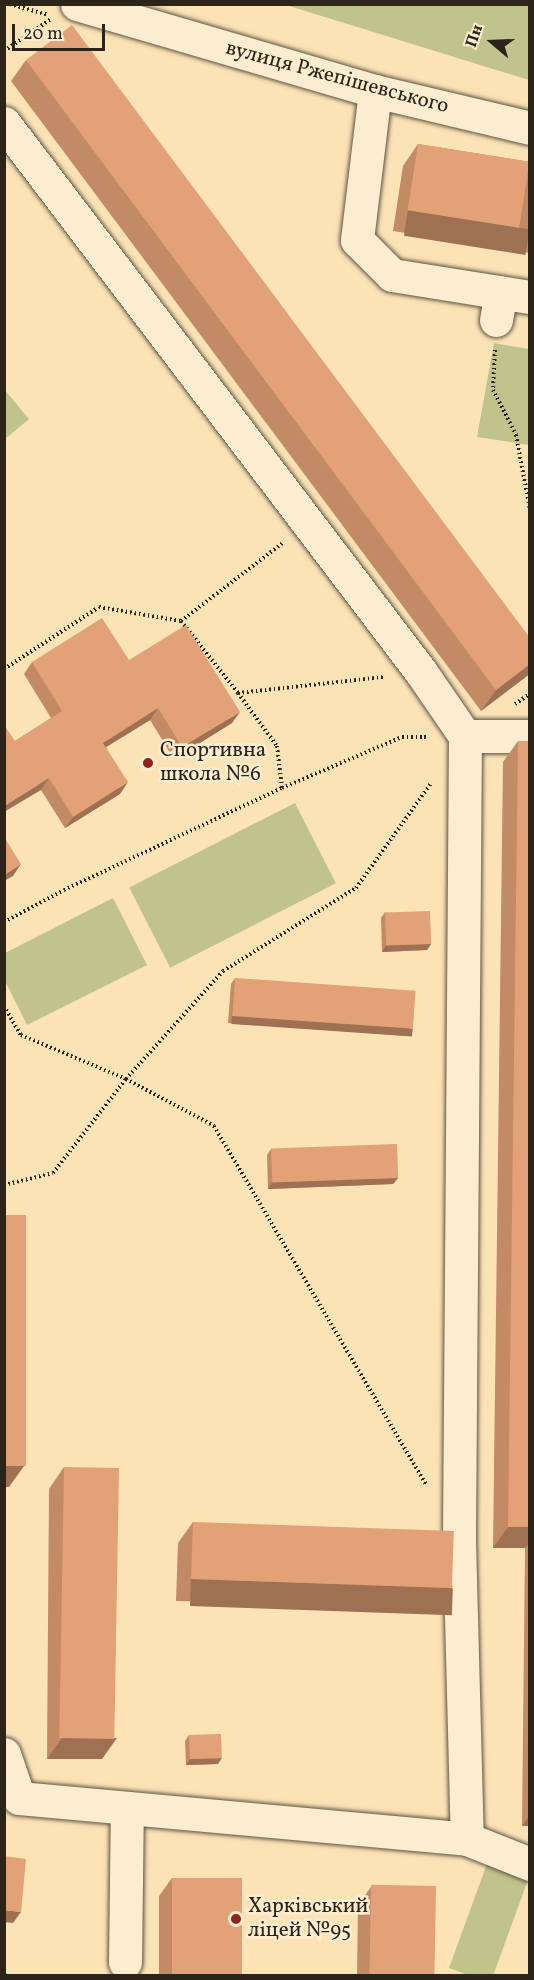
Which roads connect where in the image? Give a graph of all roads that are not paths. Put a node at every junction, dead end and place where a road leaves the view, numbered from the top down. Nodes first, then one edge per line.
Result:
1 (65, 11) edge
2 (375, 91) junction
3 (4, 123) edge
4 (530, 128) edge
5 (509, 303) edge
6 (465, 736) junction
7 (530, 736) edge
8 (4, 1754) edge
9 (128, 1808) junction
10 (467, 1839) junction
11 (530, 1864) edge
12 (125, 1962) dead end

1 - 2 street, вулиця Ржепішевського
2 - 4 street, вулиця Ржепішевського
2 - 5 street
3 - 6 street
6 - 7 street
6 - 10 street
8 - 9 street
9 - 10 street
9 - 12 street
10 - 11 street

